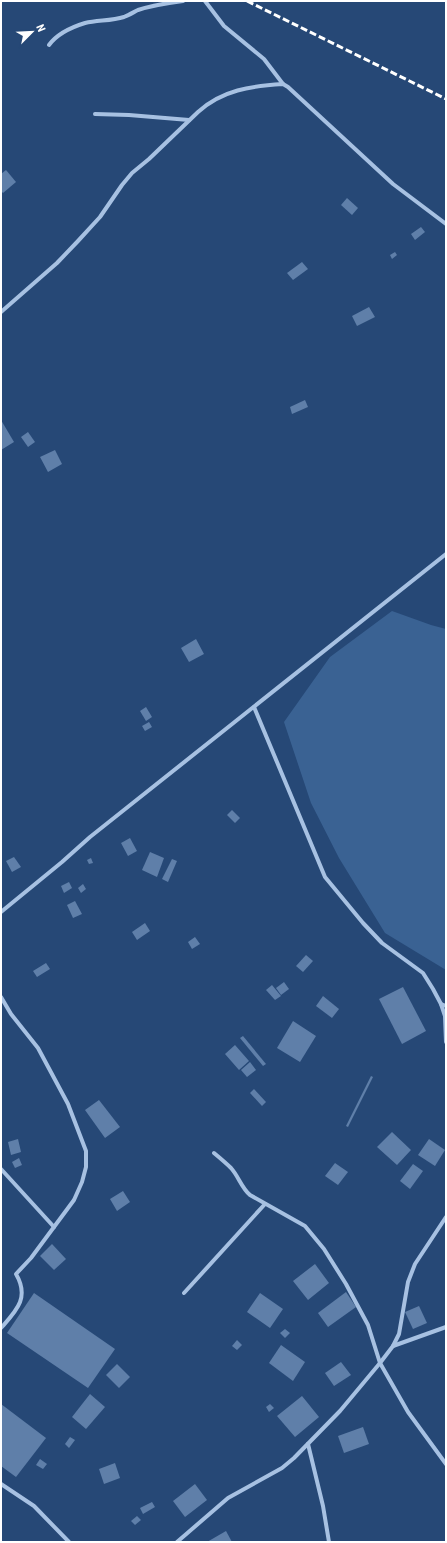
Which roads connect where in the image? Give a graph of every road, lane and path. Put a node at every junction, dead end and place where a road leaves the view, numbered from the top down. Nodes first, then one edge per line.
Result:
1 (183, 1) edge
2 (205, 1) edge
3 (49, 45) dead end
4 (283, 84) junction
5 (94, 114) dead end
6 (189, 120) junction
7 (446, 224) edge
8 (1, 312) edge
9 (446, 554) edge
10 (254, 707) junction
11 (1, 912) edge
12 (1, 997) edge
13 (441, 1004) junction
14 (446, 1006) edge
15 (446, 1042) edge
16 (214, 1153) dead end
17 (1, 1169) edge
18 (264, 1204) junction
19 (446, 1217) edge
20 (54, 1227) junction
21 (184, 1293) dead end
22 (446, 1327) edge
23 (1, 1328) edge
24 (393, 1346) junction
25 (380, 1363) junction
26 (308, 1444) junction
27 (446, 1464) edge
28 (1, 1484) edge
29 (69, 1542) edge
30 (177, 1542) edge
31 (329, 1542) edge

1 - 3 street
2 - 4 street
4 - 6 street
4 - 7 street
5 - 6 street
6 - 8 street
9 - 10 street
10 - 11 street
10 - 13 street
12 - 20 street
13 - 14 street
13 - 15 street
16 - 18 street
17 - 20 street
18 - 21 street
18 - 25 street
19 - 24 street
20 - 23 street
22 - 24 street
24 - 25 street
25 - 26 street
25 - 27 street
26 - 30 street
26 - 31 street
28 - 29 street

